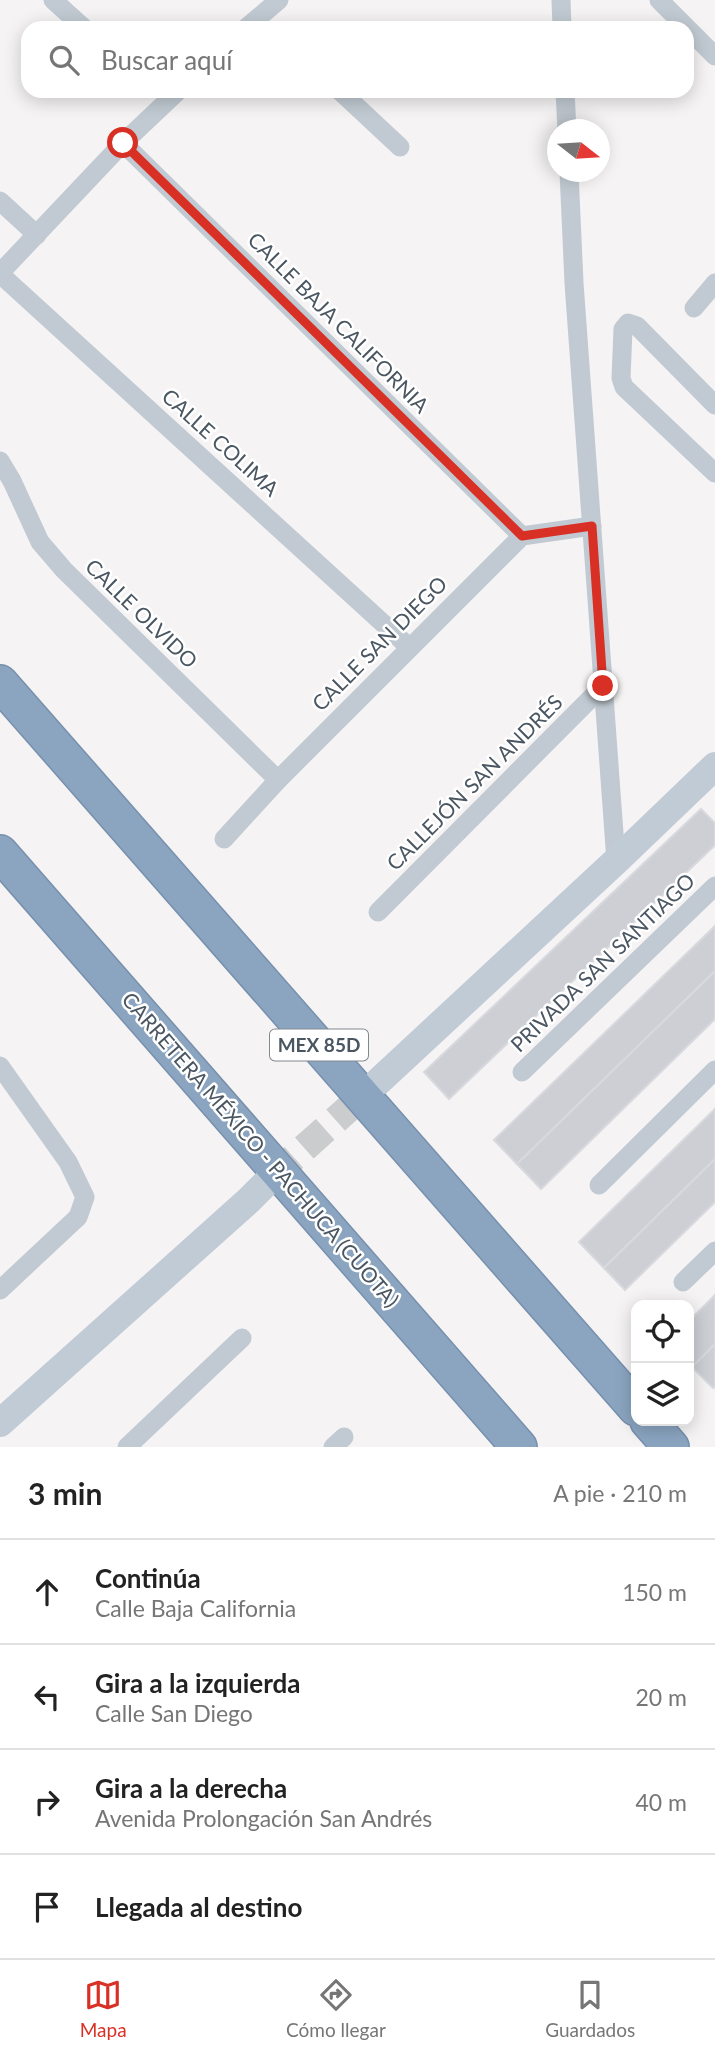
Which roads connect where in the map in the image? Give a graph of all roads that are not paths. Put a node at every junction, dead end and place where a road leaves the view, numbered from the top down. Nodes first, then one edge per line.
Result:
1 (53, 0) edge
2 (279, 0) edge
3 (561, 0) edge
4 (659, 0) edge
5 (76, 21) edge
6 (262, 21) edge
7 (562, 21) edge
8 (680, 21) edge
9 (694, 35) edge
10 (715, 56) edge
11 (163, 98) edge
12 (348, 98) edge
13 (565, 98) edge
14 (566, 119) edge
15 (123, 143) junction
16 (400, 147) dead end
17 (569, 182) edge
18 (0, 201) edge
19 (37, 235) junction
20 (0, 273) edge
21 (715, 283) edge
22 (694, 308) dead end
23 (715, 405) edge
24 (0, 461) edge
25 (715, 473) edge
26 (592, 526) junction
27 (522, 536) junction
28 (409, 647) junction
29 (0, 683) edge
30 (603, 686) junction
31 (713, 772) edge
32 (278, 780) junction
33 (224, 839) dead end
34 (0, 853) edge
35 (616, 861) junction
36 (715, 886) edge
37 (378, 912) dead end
38 (715, 1070) edge
39 (522, 1072) dead end
40 (4, 1079) edge
41 (379, 1081) tunnel mouth
42 (273, 1176) tunnel mouth
43 (599, 1185) dead end
44 (715, 1251) edge
45 (683, 1282) dead end
46 (0, 1290) edge
47 (242, 1338) dead end
48 (631, 1402) edge
49 (0, 1423) edge
50 (652, 1426) edge
51 (127, 1447) edge
52 (519, 1447) edge
53 (671, 1447) edge

1 - 5 street
2 - 6 street
3 - 7 street
4 - 8 street
9 - 10 street
11 - 15 street
12 - 16 street
13 - 14 street
15 - 19 street
15 - 27 street, CALLE BAJA CALIFORNIA
17 - 26 street
18 - 19 street
19 - 20 street
20 - 28 street, CALLE COLIMA
21 - 22 street
23 - 25 street
24 - 32 street, CALLE OLVIDO
26 - 27 street
26 - 30 street
27 - 28 street, CALLE SAN DIEGO
28 - 32 street, CALLE SAN DIEGO
29 - 48 highway, MEX 85D
30 - 35 street
30 - 37 street, CALLEJÓN SAN ANDRÉS
31 - 35 main road
32 - 33 street, CALLE SAN DIEGO
34 - 52 highway, CARRETERA MÉXICO - PACHUCA (CUOTA)
35 - 41 main road
36 - 39 street, PRIVADA SAN SANTIAGO
38 - 43 street
40 - 46 street
42 - 49 main road
44 - 45 street
47 - 51 street
50 - 53 highway

